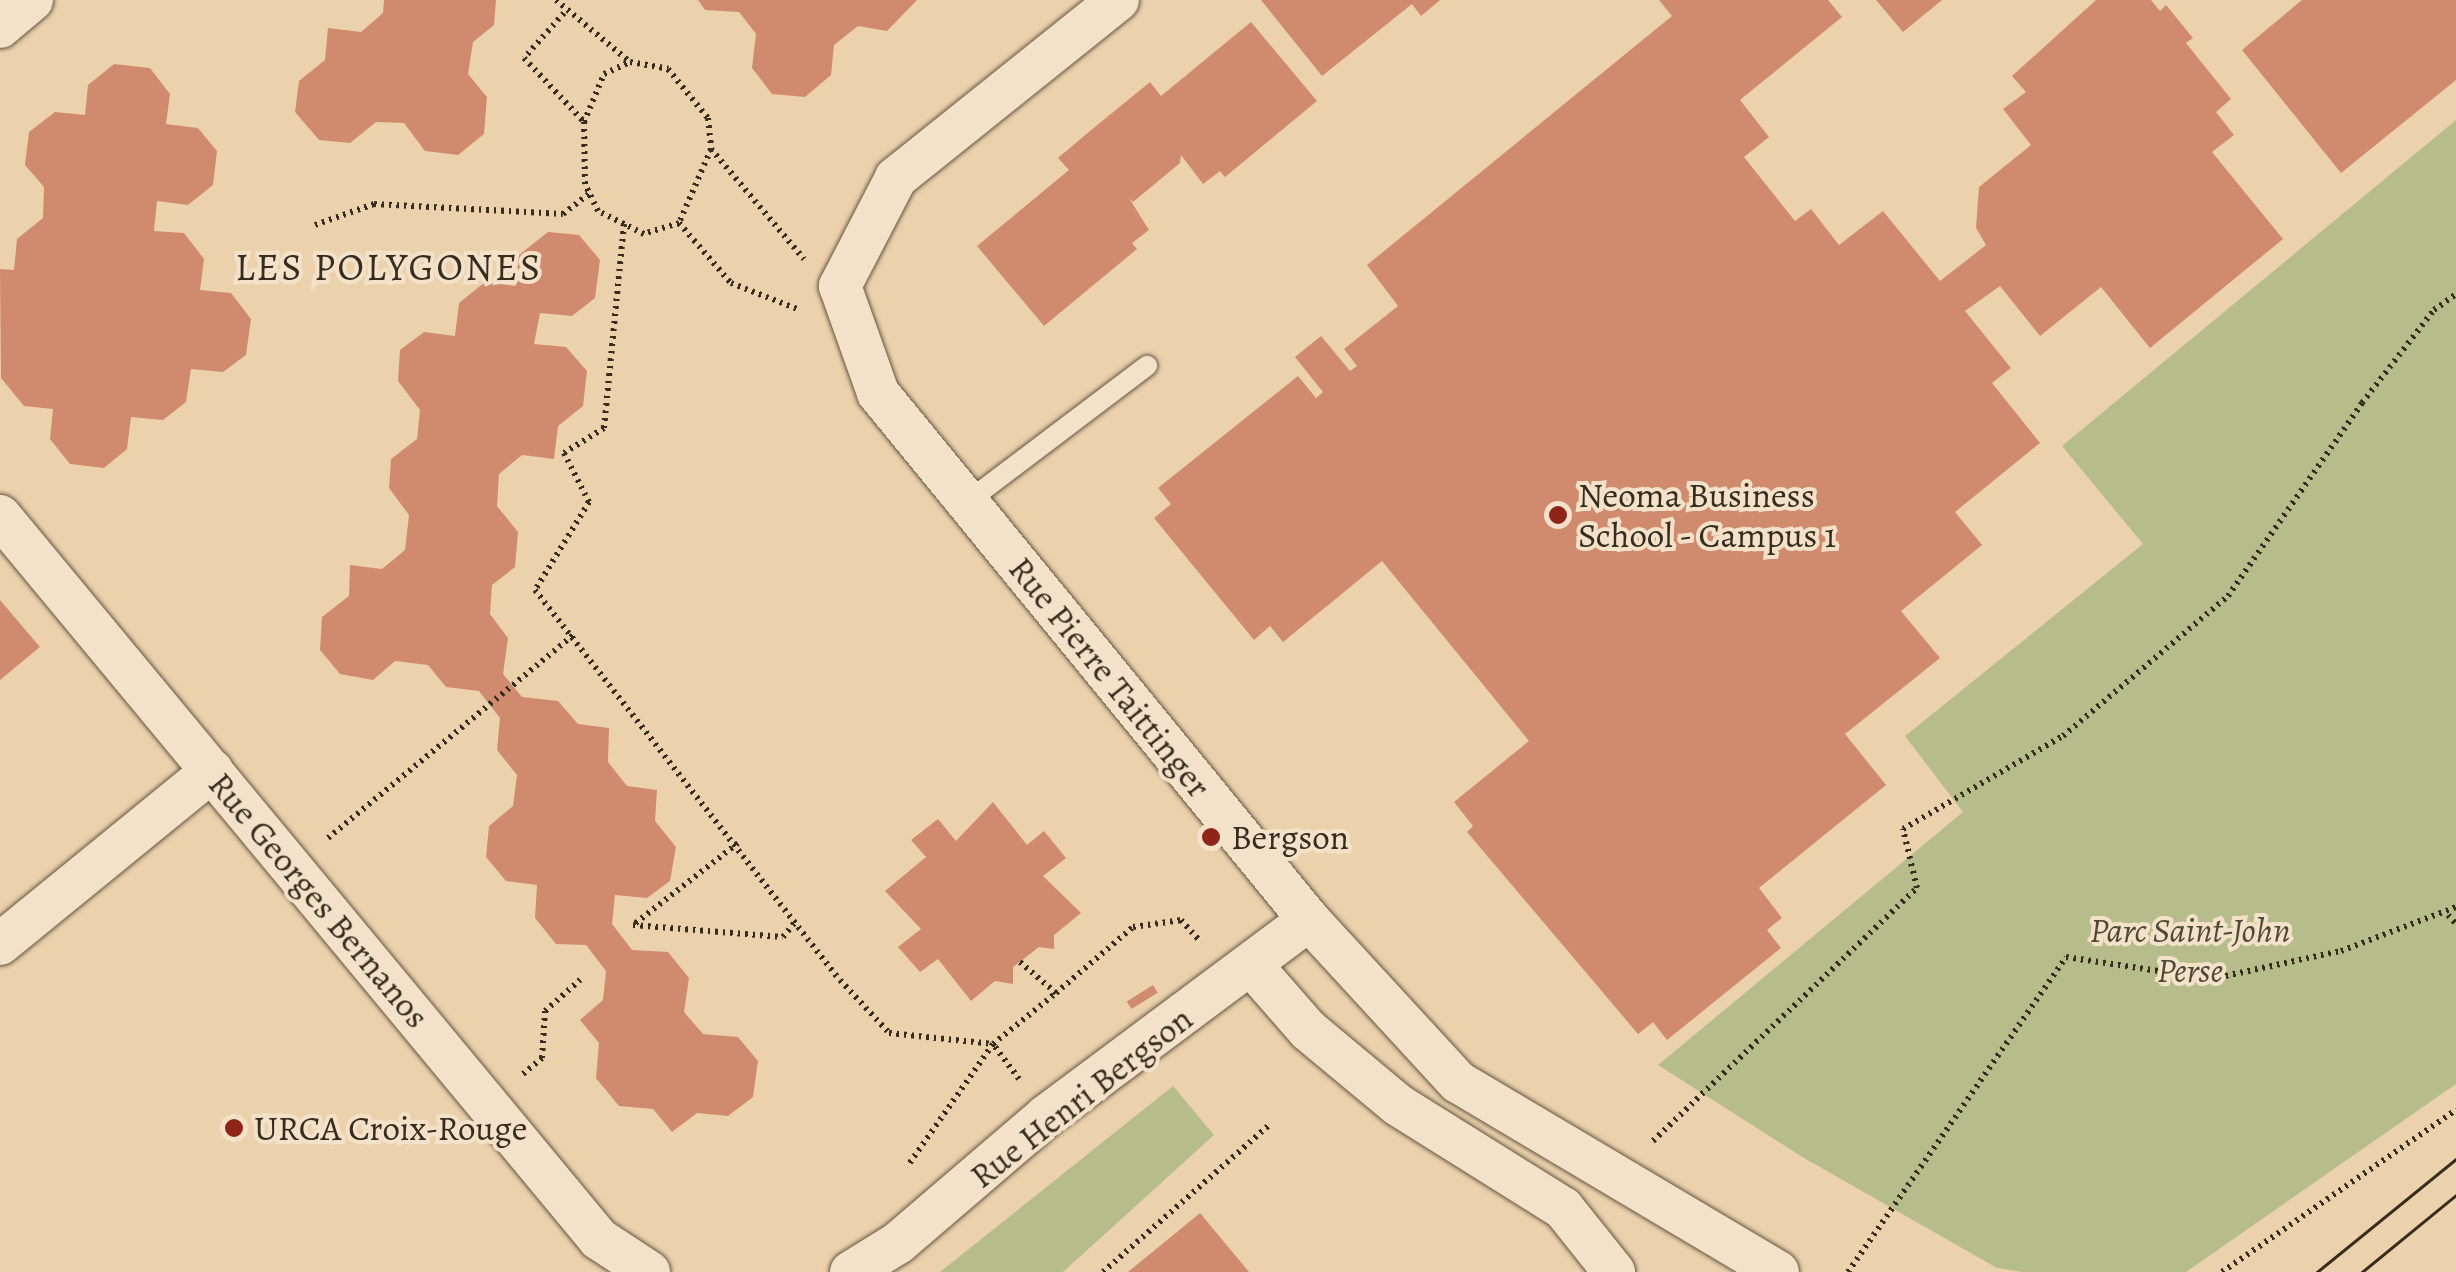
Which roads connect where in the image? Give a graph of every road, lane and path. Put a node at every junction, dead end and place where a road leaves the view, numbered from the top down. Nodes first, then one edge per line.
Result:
1 (32, 0) edge
2 (556, 0) edge
3 (1118, 0) edge
4 (564, 13) junction
5 (0, 27) edge
6 (630, 62) junction
7 (584, 122) junction
8 (711, 149) junction
9 (590, 193) junction
10 (679, 223) junction
11 (772, 223) dead end
12 (624, 224) junction
13 (316, 225) dead end
14 (2456, 294) edge
15 (856, 333) junction
16 (1147, 366) dead end
17 (967, 502) junction
18 (0, 516) edge
19 (573, 635) junction
20 (212, 770) junction
21 (738, 843) junction
22 (293, 867) junction
23 (2456, 907) edge
24 (2448, 915) junction
25 (797, 920) junction
26 (1309, 920) junction
27 (2456, 924) edge
28 (0, 944) edge
29 (1020, 962) dead end
30 (1243, 974) junction
31 (580, 980) dead end
32 (1056, 993) junction
33 (993, 1044) junction
34 (488, 1104) junction
35 (2456, 1110) edge
36 (1270, 1124) dead end
37 (1616, 1177) junction
38 (896, 1182) dead end
39 (649, 1272) edge
40 (851, 1272) edge
41 (1103, 1272) edge
42 (1614, 1272) edge
43 (1778, 1272) edge
44 (1848, 1272) edge
45 (2222, 1272) edge

1 - 5 street
2 - 4 path
3 - 15 street, Rue Pierre Taittinger
4 - 6 path
4 - 7 path
6 - 7 path
6 - 8 path
7 - 9 path
8 - 10 path
8 - 11 path
9 - 12 path
9 - 13 path
10 - 12 path
10 - 15 path
12 - 19 path
14 - 37 path
15 - 17 street, Rue Pierre Taittinger
16 - 17 lane
17 - 26 street, Rue Pierre Taittinger
18 - 20 street, Rue Georges Bernanos
19 - 21 path
19 - 22 path
20 - 22 street, Rue Georges Bernanos
20 - 28 street
21 - 25 path
21 - 25 path
22 - 34 street, Rue Georges Bernanos
23 - 24 path
24 - 27 path
24 - 44 path
25 - 33 path
26 - 30 street, Rue Henri Bergson
26 - 37 street, Rue Pierre Taittinger
29 - 32 path
30 - 32 path
30 - 40 street, Rue Henri Bergson
30 - 42 street
31 - 34 path
32 - 33 path
33 - 38 path
34 - 39 street, Rue Georges Bernanos
35 - 45 path
36 - 41 path
37 - 43 street, Rue Pierre Taittinger

